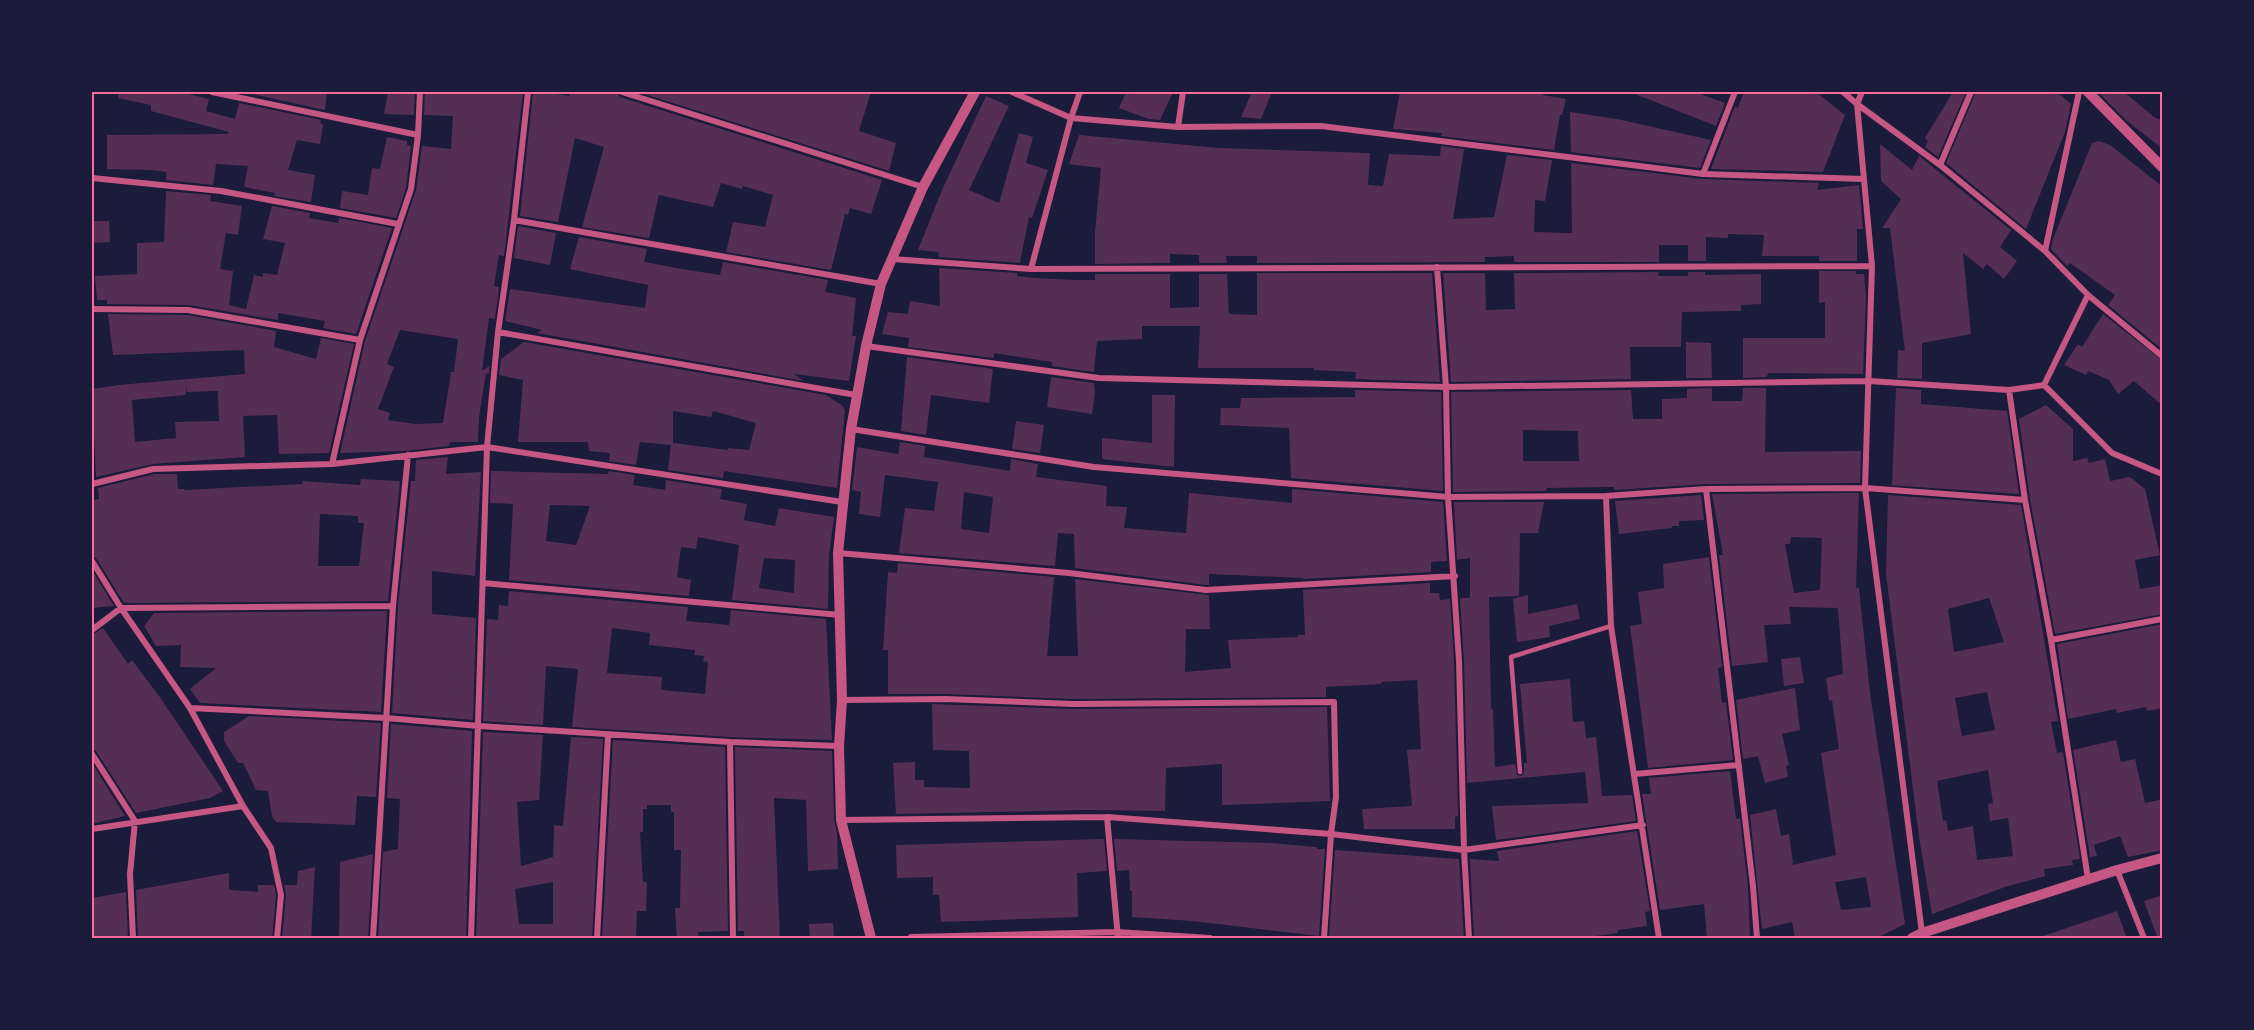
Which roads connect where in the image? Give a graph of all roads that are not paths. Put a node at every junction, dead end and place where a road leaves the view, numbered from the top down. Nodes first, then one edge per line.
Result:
1 (212, 92) edge
2 (420, 92) edge
3 (528, 92) edge
4 (622, 92) edge
5 (975, 92) edge
6 (1012, 92) edge
7 (1080, 92) edge
8 (1183, 92) edge
9 (1726, 92) edge
10 (1843, 92) edge
11 (1862, 92) edge
12 (1971, 92) edge
13 (2079, 92) edge
14 (2088, 92) edge
15 (1734, 93) edge
16 (1857, 104) junction
17 (1071, 118) junction
18 (1178, 127) junction
19 (418, 135) junction
20 (1940, 165) junction
21 (2163, 167) edge
22 (1703, 174) junction
23 (92, 178) edge
24 (1864, 179) junction
25 (923, 187) junction
26 (514, 220) junction
27 (398, 224) junction
28 (2045, 251) junction
29 (892, 259) junction
30 (1872, 266) junction
31 (1437, 267) junction
32 (1031, 269) junction
33 (881, 284) junction
34 (2088, 295) junction
35 (92, 309) edge
36 (498, 333) junction
37 (360, 340) junction
38 (866, 346) junction
39 (2163, 356) edge
40 (1869, 381) junction
41 (2044, 385) junction
42 (1446, 387) junction
43 (2009, 390) junction
44 (856, 395) junction
45 (851, 429) junction
46 (486, 447) junction
47 (408, 454) junction
48 (332, 464) junction
49 (2163, 474) edge
50 (92, 484) edge
51 (1865, 488) junction
52 (1706, 489) junction
53 (1606, 496) junction
54 (1448, 497) junction
55 (2025, 500) junction
56 (842, 502) junction
57 (838, 553) junction
58 (92, 561) edge
59 (1455, 576) junction
60 (483, 583) junction
61 (393, 606) junction
62 (121, 608) junction
63 (840, 615) junction
64 (2163, 619) edge
65 (1611, 626) junction
66 (92, 630) edge
67 (2051, 640) junction
68 (842, 700) junction
69 (190, 708) junction
70 (386, 718) junction
71 (479, 726) junction
72 (608, 735) junction
73 (730, 742) junction
74 (839, 746) junction
75 (92, 754) edge
76 (1739, 765) junction
77 (1520, 772) dead end
78 (1634, 774) junction
79 (243, 806) junction
80 (1107, 817) junction
81 (841, 820) junction
82 (135, 821) junction
83 (1643, 825) junction
84 (92, 829) edge
85 (1331, 834) junction
86 (1464, 850) junction
87 (2163, 858) edge
88 (2117, 870) junction
89 (2088, 879) junction
90 (1117, 935) edge
91 (1917, 936) edge
92 (910, 937) edge
93 (133, 939) edge
94 (277, 939) edge
95 (373, 939) edge
96 (471, 939) edge
97 (597, 939) edge
98 (733, 939) edge
99 (871, 939) edge
100 (1209, 939) edge
101 (1324, 939) edge
102 (1469, 939) edge
103 (1659, 939) edge
104 (1756, 939) edge
105 (2144, 939) edge

1 - 19 street
2 - 19 street
3 - 26 street
4 - 25 street
5 - 25 street
6 - 17 street
7 - 17 street
8 - 18 street
9 - 15 street
10 - 16 street
11 - 16 street
12 - 20 street
13 - 28 street
14 - 21 street
15 - 22 street
16 - 20 street
16 - 24 street
17 - 18 street
17 - 32 street
18 - 22 street
19 - 27 street
20 - 28 street
22 - 24 street
23 - 27 street
24 - 30 street
25 - 29 street
26 - 33 street
26 - 36 street
27 - 37 street
28 - 34 street
29 - 32 street
29 - 33 street
30 - 31 street
30 - 40 street
31 - 32 street
31 - 42 street
33 - 38 street
34 - 39 street
34 - 41 street
35 - 37 street
36 - 44 street
36 - 46 street
37 - 48 street
38 - 42 street
38 - 44 street
40 - 42 street
40 - 43 street
40 - 51 street
41 - 43 street
41 - 49 street
42 - 54 street
43 - 55 street
44 - 45 street
45 - 54 street
45 - 56 street
46 - 47 street
46 - 56 street
46 - 60 street
47 - 48 street
47 - 61 street
48 - 50 street
51 - 52 street
51 - 55 street
51 - 91 street
52 - 53 street
52 - 76 street
53 - 54 street
53 - 65 street
54 - 59 street
55 - 67 street
56 - 57 street
57 - 59 street
57 - 63 street
58 - 62 street
59 - 86 street
60 - 63 street
60 - 71 street
61 - 62 street
61 - 70 street
62 - 66 street
62 - 69 street
63 - 68 street
64 - 67 street
65 - 77 lane
65 - 78 street
67 - 89 street
68 - 74 street
68 - 85 street
69 - 70 street
69 - 79 street
70 - 71 street
70 - 95 street
71 - 72 street
71 - 96 street
72 - 73 street
72 - 97 street
73 - 74 street
73 - 98 street
74 - 81 street
75 - 82 street
76 - 78 street
76 - 104 street
78 - 83 street
79 - 82 street
79 - 94 street
80 - 81 street
80 - 85 street
80 - 90 street
81 - 99 street
82 - 84 street
82 - 93 street
83 - 86 street
83 - 103 street
85 - 86 street
85 - 101 street
86 - 102 street
87 - 88 street
88 - 89 street
88 - 105 street
89 - 91 street
90 - 92 street
90 - 100 street

